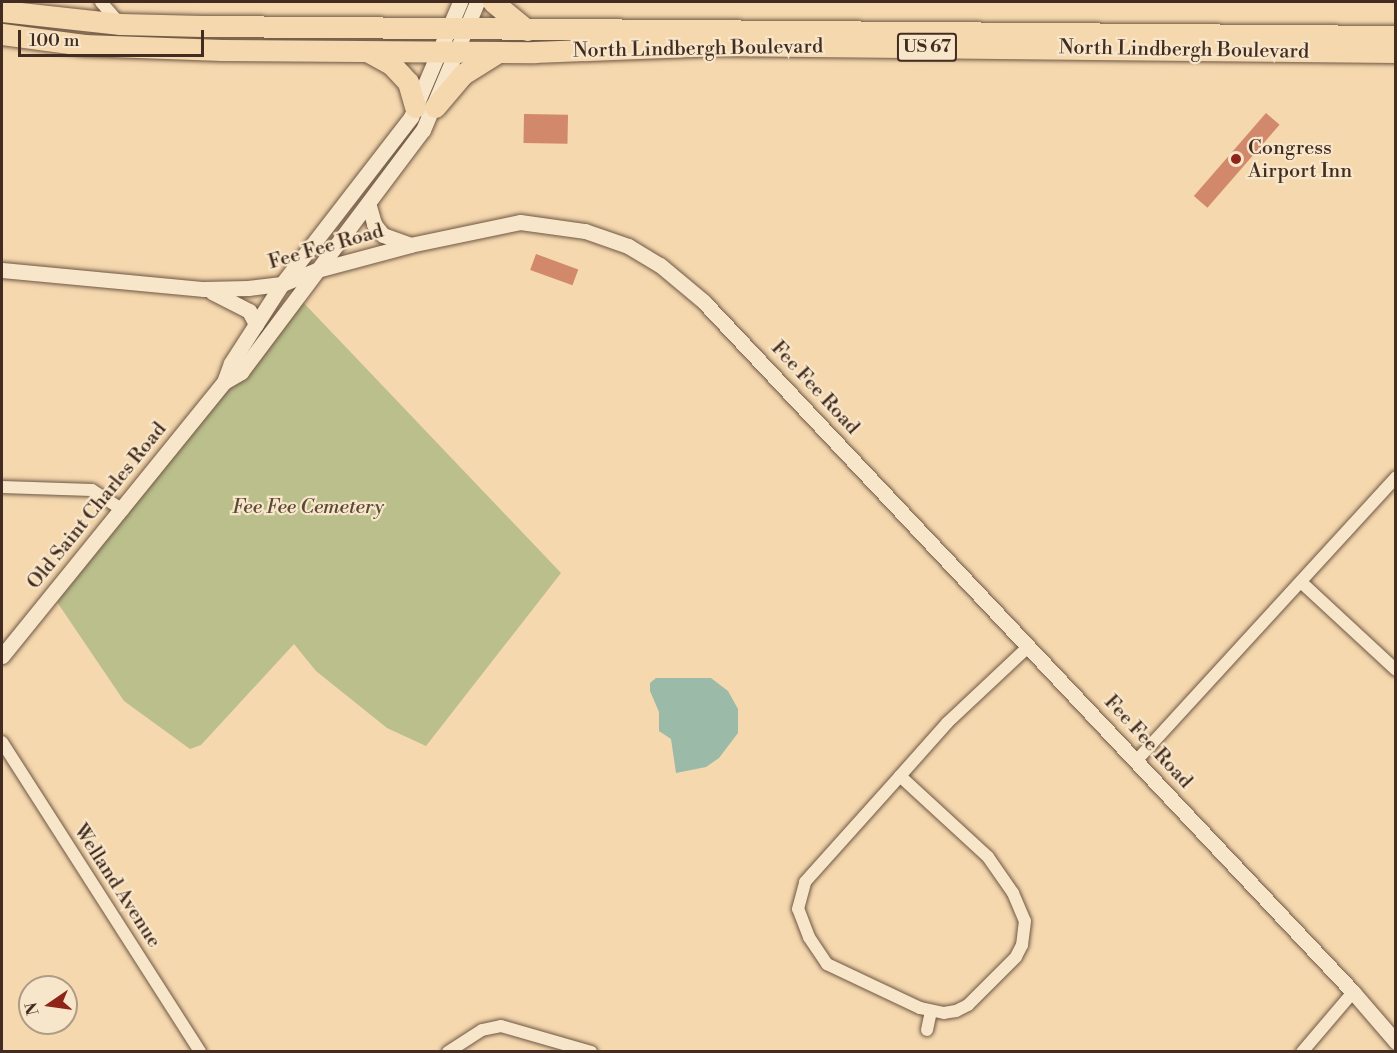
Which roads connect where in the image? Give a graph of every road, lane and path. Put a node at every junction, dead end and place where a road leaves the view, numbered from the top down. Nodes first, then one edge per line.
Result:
1 (11, 2) edge
2 (101, 2) edge
3 (460, 2) edge
4 (477, 2) edge
5 (493, 2) edge
6 (2, 6) edge
7 (2, 11) edge
8 (120, 24) junction
9 (458, 29) junction
10 (527, 30) junction
11 (2, 34) edge
12 (1395, 36) edge
13 (366, 51) junction
14 (449, 52) junction
15 (499, 52) junction
16 (1395, 52) edge
17 (425, 107) junction
18 (369, 174) junction
19 (382, 186) junction
20 (369, 206) junction
21 (410, 245) junction
22 (2, 270) edge
23 (317, 270) junction
24 (282, 284) junction
25 (204, 289) junction
26 (256, 324) junction
27 (224, 382) junction
28 (1395, 477) edge
29 (2, 487) edge
30 (123, 510) junction
31 (1301, 582) junction
32 (1029, 646) junction
33 (2, 656) edge
34 (1395, 670) edge
35 (2, 742) edge
36 (1137, 760) junction
37 (900, 776) junction
38 (1353, 992) junction
39 (931, 1011) junction
40 (927, 1030) dead end
41 (1395, 1042) edge
42 (200, 1052) edge
43 (448, 1052) edge
44 (591, 1052) edge
45 (1302, 1052) edge

1 - 6 street
2 - 8 street
3 - 9 street, Old Saint Charles Road
4 - 9 street, Old Saint Charles Road
5 - 10 highway
7 - 8 highway, North Lindbergh Boulevard / US 67
8 - 9 highway, North Lindbergh Boulevard / US 67
9 - 10 highway, North Lindbergh Boulevard / US 67
9 - 14 street, Old Saint Charles Road
10 - 12 highway, North Lindbergh Boulevard / US 67
11 - 13 highway, North Lindbergh Boulevard / US 67
13 - 14 highway, North Lindbergh Boulevard / US 67
13 - 17 highway
14 - 15 highway, North Lindbergh Boulevard / US 67
14 - 17 street, Old Saint Charles Road
15 - 16 highway, North Lindbergh Boulevard / US 67
15 - 17 highway
17 - 18 street, Old Saint Charles Road
17 - 19 street, Old Saint Charles Road
18 - 19 street
18 - 24 street, Old Saint Charles Road
19 - 20 street, Old Saint Charles Road
20 - 21 street
20 - 23 street, Old Saint Charles Road
21 - 23 street, Fee Fee Road
21 - 32 street, Fee Fee Road
22 - 25 street, Fee Fee Road
23 - 24 street, Fee Fee Road
23 - 27 street, Old Saint Charles Road
24 - 25 street, Fee Fee Road
24 - 26 street, Old Saint Charles Road
25 - 26 street
26 - 27 street, Old Saint Charles Road
27 - 30 street, Old Saint Charles Road
28 - 31 street
29 - 30 street
30 - 33 street, Old Saint Charles Road
31 - 34 street
31 - 36 street
32 - 36 street, Fee Fee Road
32 - 37 street
35 - 42 street, Welland Avenue
36 - 38 street, Fee Fee Road
37 - 39 street
37 - 39 street
38 - 41 street, Fee Fee Road
38 - 45 street
39 - 40 street
43 - 44 street

